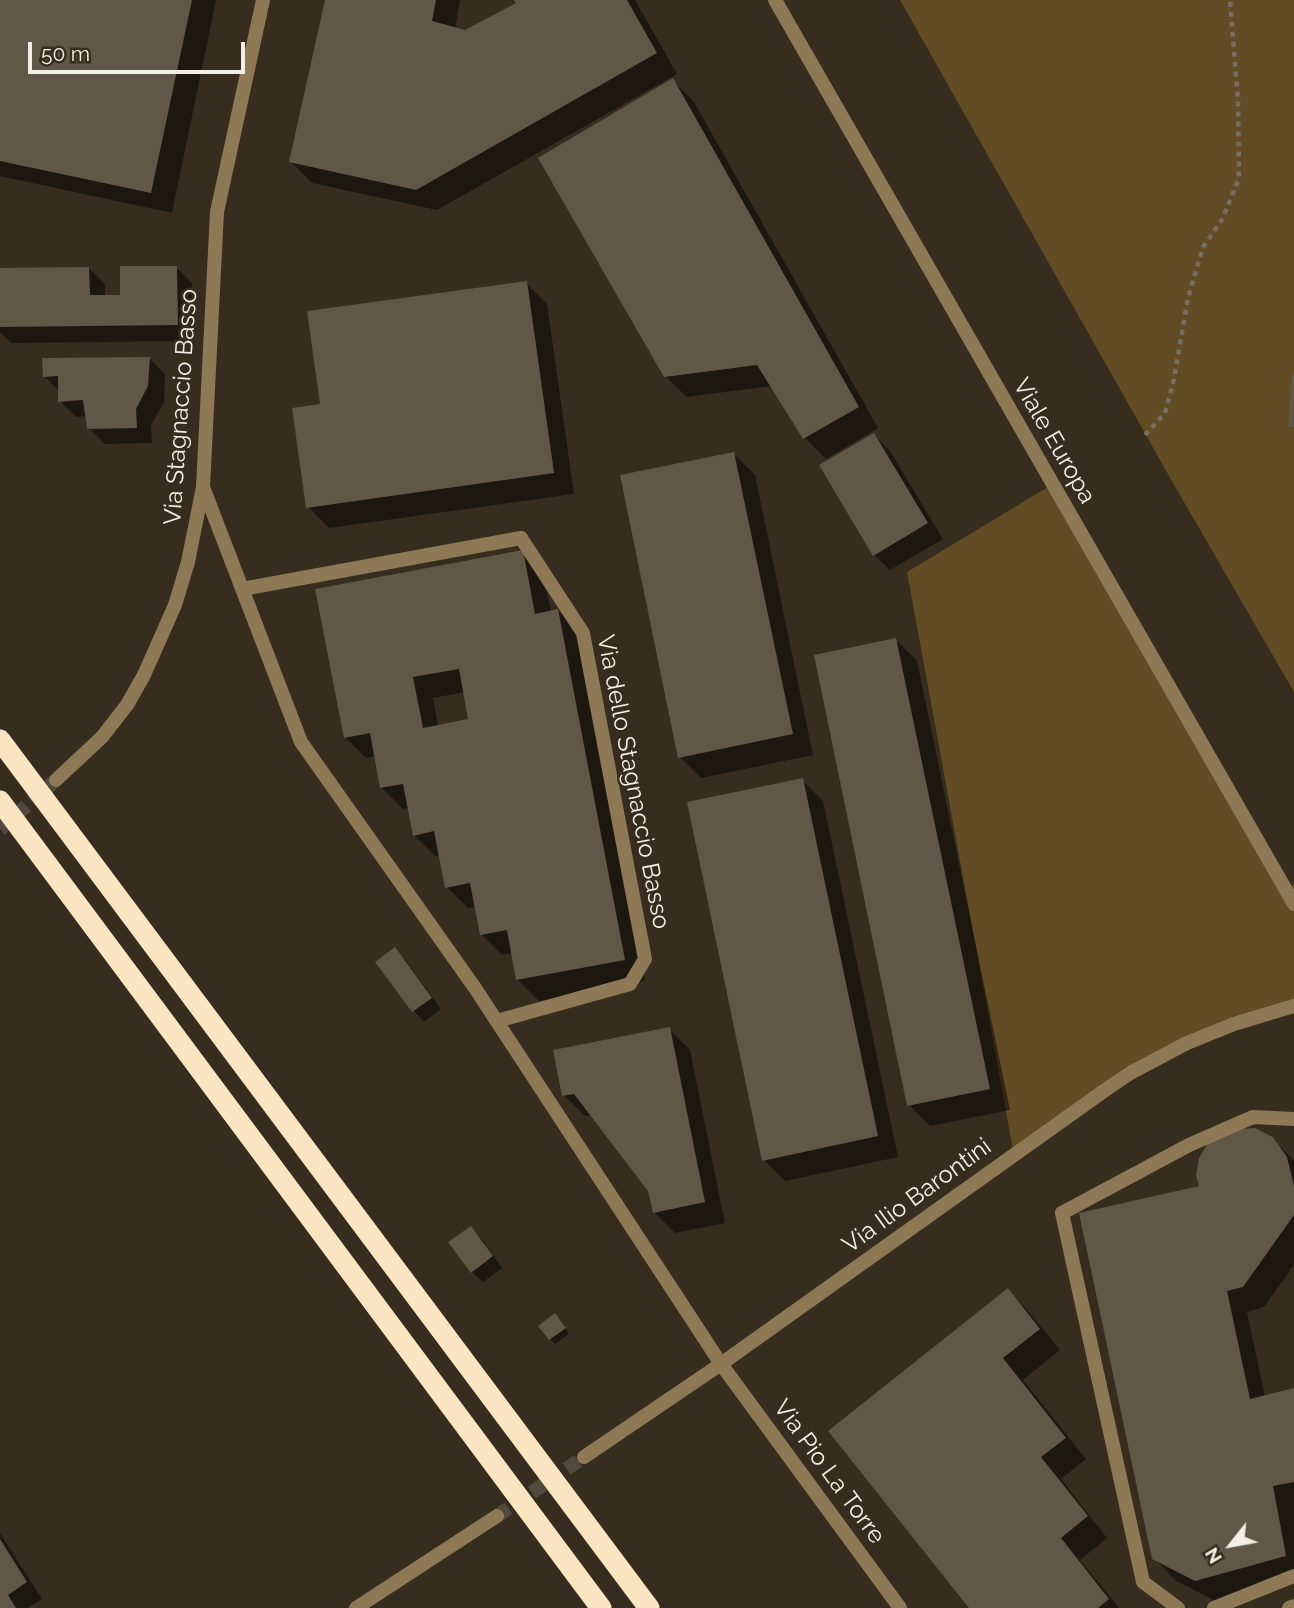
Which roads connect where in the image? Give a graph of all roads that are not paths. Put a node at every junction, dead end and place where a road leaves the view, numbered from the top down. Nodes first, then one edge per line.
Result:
1 (263, 0) edge
2 (775, 0) edge
3 (203, 487) junction
4 (242, 589) junction
5 (0, 740) edge
6 (56, 780) tunnel mouth
7 (0, 802) edge
8 (1294, 904) edge
9 (1294, 1006) edge
10 (497, 1021) junction
11 (1294, 1119) edge
12 (722, 1364) junction
13 (584, 1457) tunnel mouth
14 (498, 1516) tunnel mouth
15 (1294, 1576) edge
16 (356, 1608) edge
17 (601, 1608) edge
18 (649, 1608) edge
19 (900, 1608) edge
20 (1178, 1608) edge
21 (1214, 1608) edge

1 - 3 street, Via Stagnaccio Basso
2 - 8 street, Viale Europa
3 - 4 street
3 - 6 street, Via Stagnaccio Basso
4 - 10 street
4 - 10 street, Via dello Stagnaccio Basso
5 - 18 highway
7 - 17 highway
9 - 12 street, Via Ilio Barontini
10 - 12 street
11 - 20 street
12 - 13 street, Via Ilio Barontini
12 - 19 street, Via Pio La Torre
14 - 16 street
15 - 21 street

